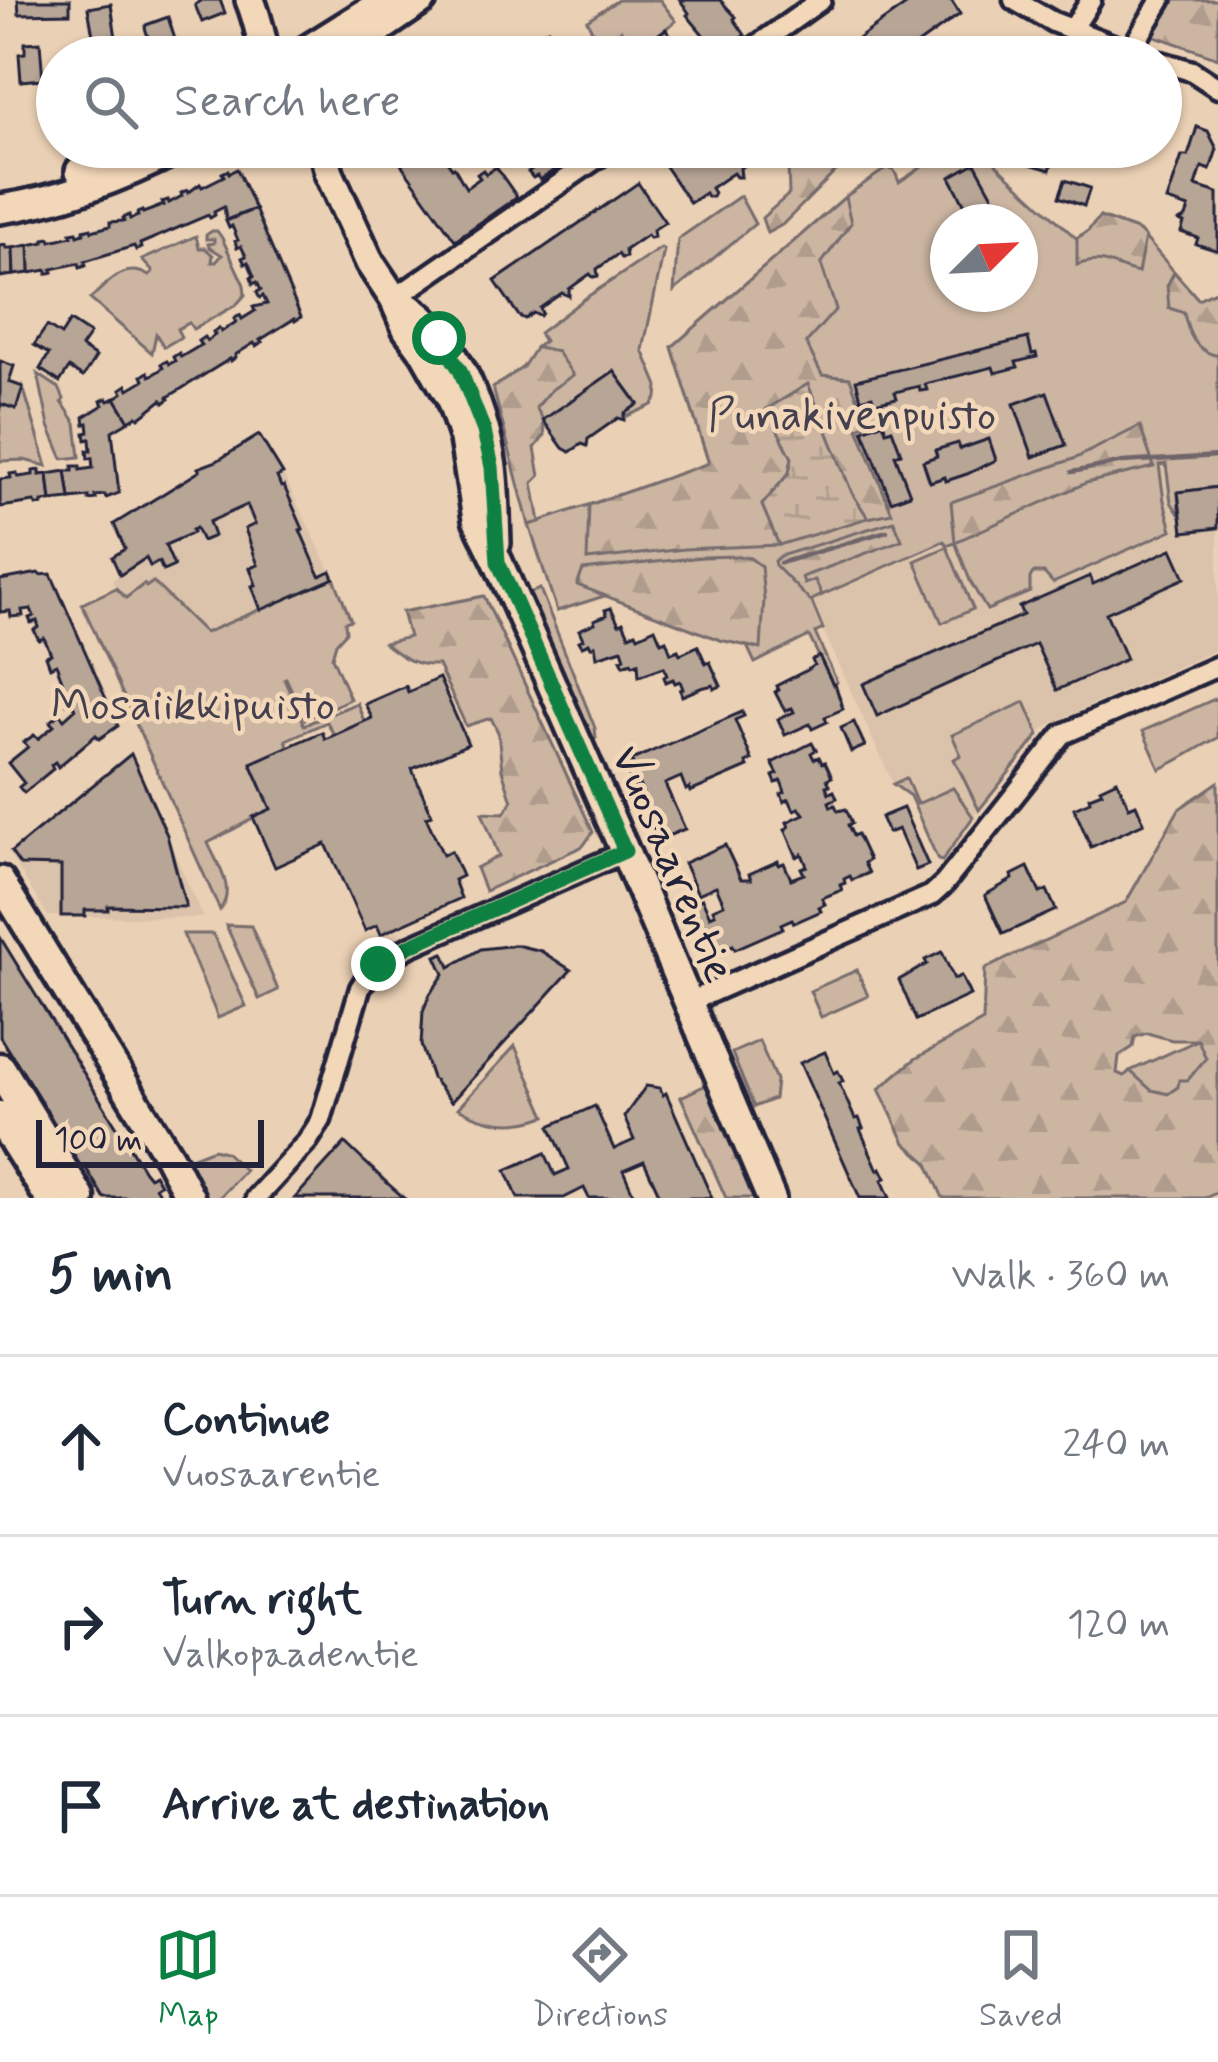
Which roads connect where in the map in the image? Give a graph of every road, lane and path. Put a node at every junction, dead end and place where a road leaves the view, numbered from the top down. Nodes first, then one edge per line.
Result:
1 (250, 0) edge
2 (387, 0) edge
3 (422, 0) edge
4 (821, 0) edge
5 (1014, 0) edge
6 (1091, 0) edge
7 (1160, 0) edge
8 (1077, 22) dead end
9 (262, 36) edge
10 (330, 36) edge
11 (369, 36) edge
12 (770, 36) edge
13 (1093, 36) edge
14 (1145, 36) edge
15 (1182, 68) edge
16 (1218, 88) edge
17 (84, 168) edge
18 (133, 168) edge
19 (329, 168) edge
20 (583, 168) edge
21 (0, 189) edge
22 (0, 209) edge
23 (394, 299) junction
24 (1218, 666) edge
25 (625, 851) junction
26 (0, 881) edge
27 (688, 1002) junction
28 (3, 1104) edge
29 (51, 1198) edge
30 (79, 1198) edge
31 (190, 1198) edge
32 (256, 1198) edge
33 (771, 1198) edge

1 - 9 street
2 - 10 street
3 - 11 street
4 - 12 street
5 - 13 street
6 - 8 street
7 - 14 street
15 - 16 street
17 - 21 street
18 - 22 street
19 - 23 street, Vuosaarentie
20 - 23 street
23 - 25 street, Vuosaarentie
24 - 27 street
25 - 27 street, Vuosaarentie
25 - 32 street
26 - 31 street
27 - 33 street, Vuosaarentie
28 - 29 main road
28 - 30 main road

